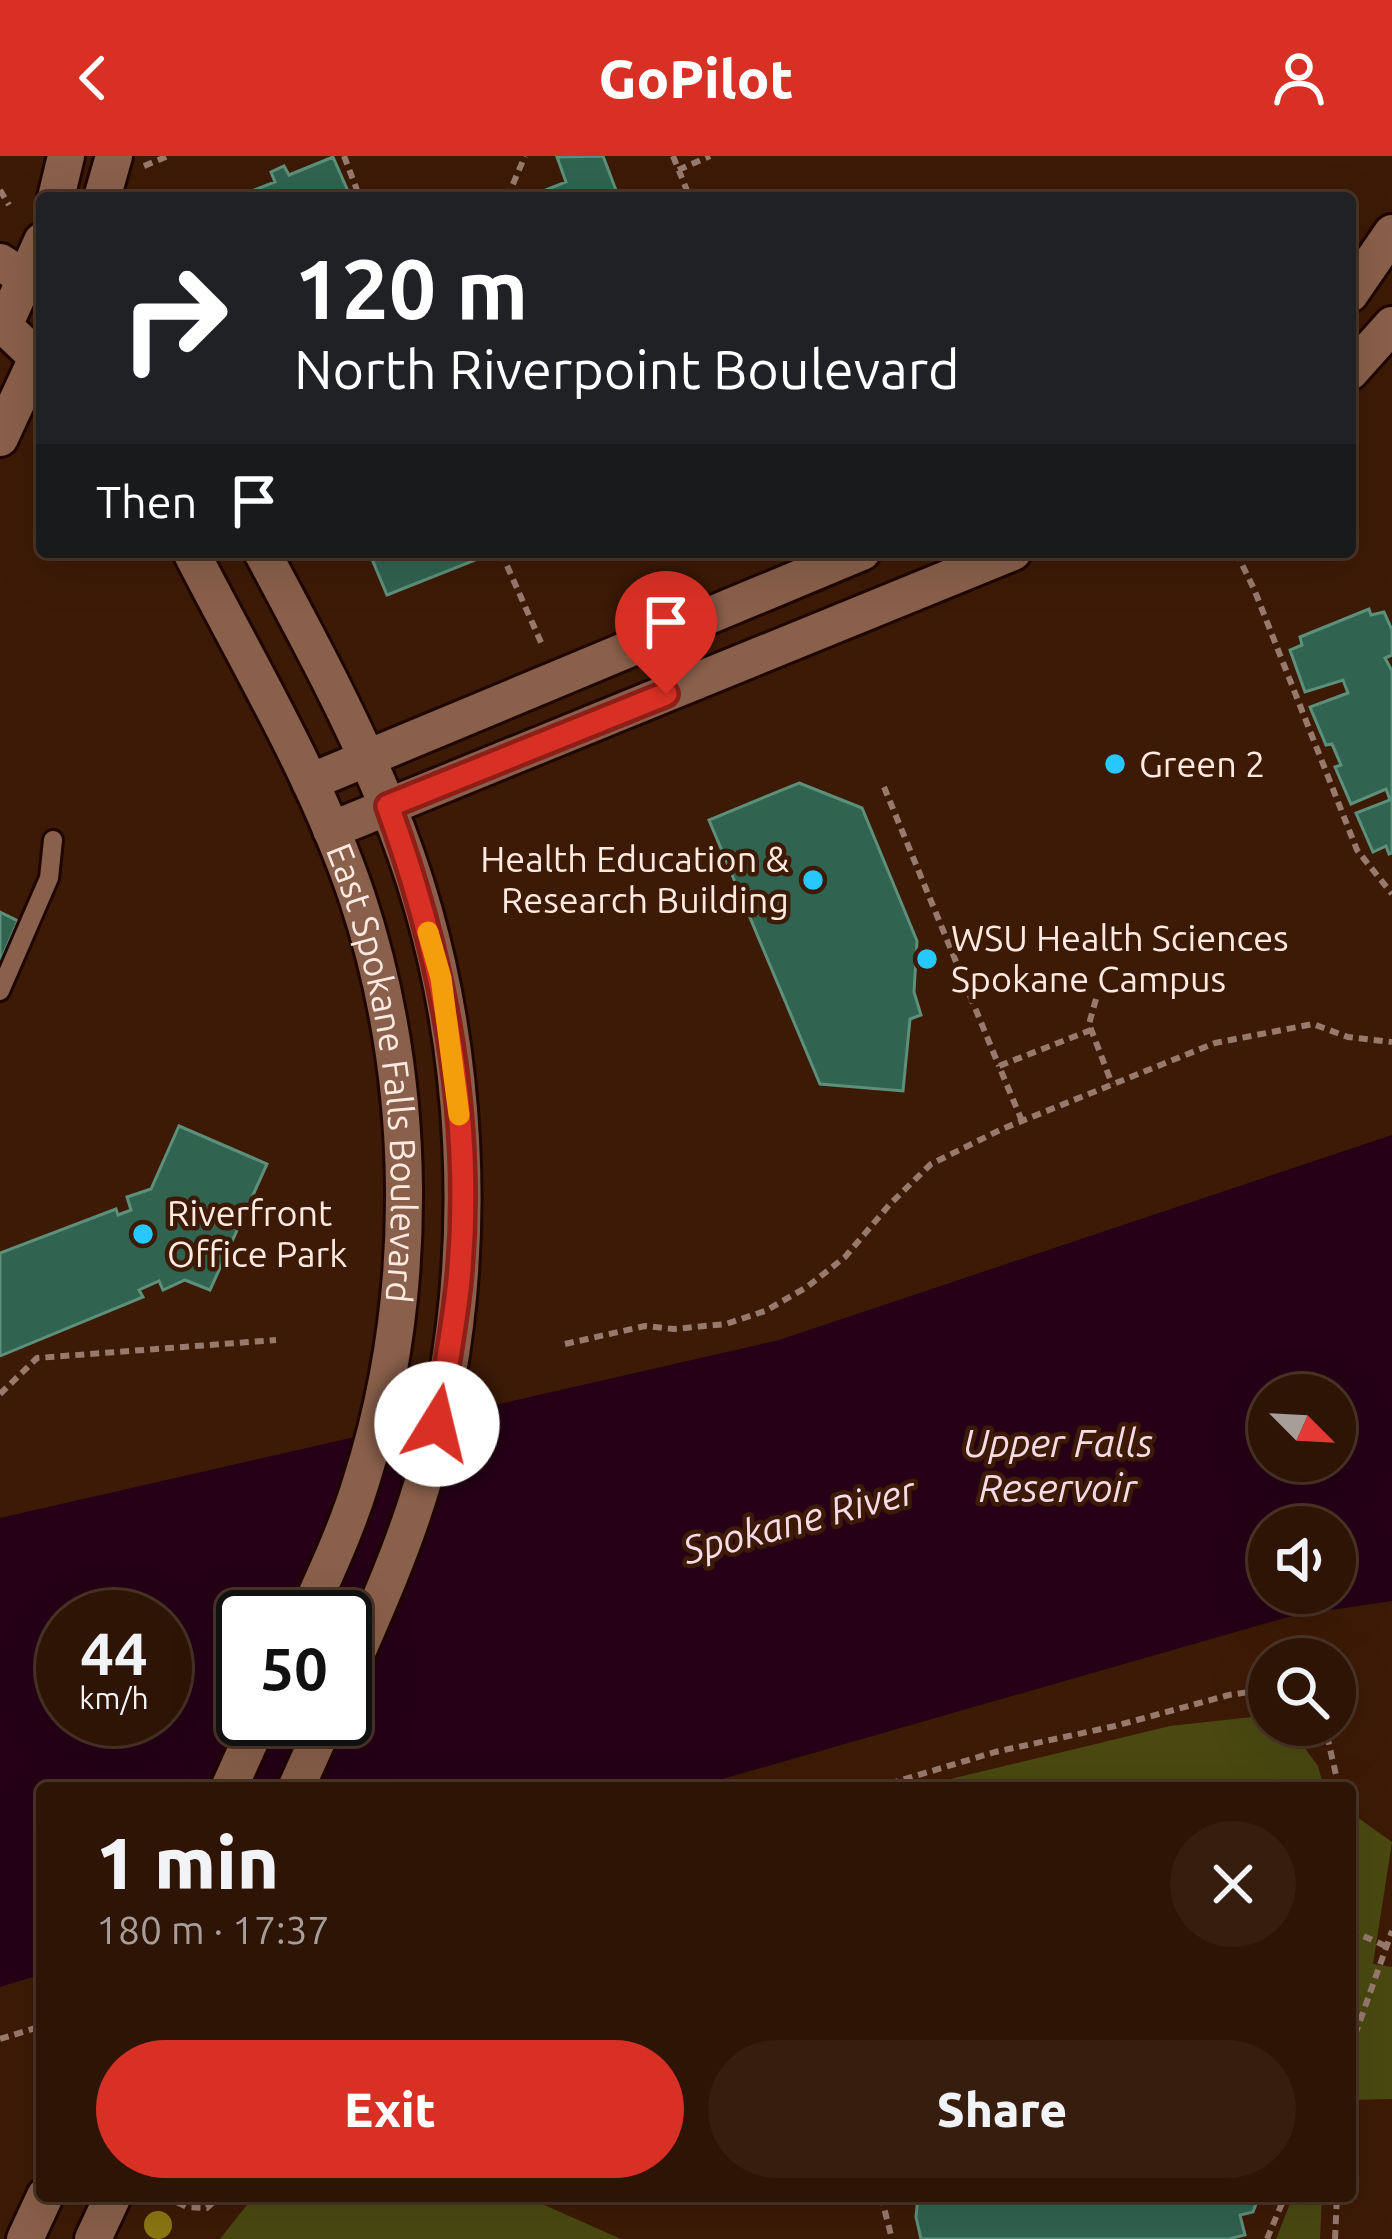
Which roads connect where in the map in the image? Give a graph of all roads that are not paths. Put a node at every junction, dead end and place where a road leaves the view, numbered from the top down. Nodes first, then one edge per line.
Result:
1 (66, 156) edge
2 (125, 163) edge
3 (57, 192) edge
4 (106, 192) edge
5 (1392, 232) edge
6 (23, 276) edge
7 (1356, 285) edge
8 (1392, 325) edge
9 (1, 328) edge
10 (36, 353) edge
11 (36, 364) edge
12 (1356, 365) edge
13 (0, 438) edge
14 (194, 558) edge
15 (265, 558) edge
16 (847, 558) edge
17 (998, 558) edge
18 (747, 598) junction
19 (788, 644) junction
20 (366, 758) junction
21 (310, 782) junction
22 (388, 806) junction
23 (331, 830) junction
24 (53, 840) dead end
25 (0, 991) edge
26 (317, 1590) edge
27 (372, 1618) edge
28 (248, 1746) edge
29 (315, 1746) edge
30 (232, 1782) edge
31 (299, 1782) edge
32 (42, 2202) edge
33 (110, 2202) edge
34 (25, 2239) edge
35 (93, 2239) edge

1 - 3 main road
2 - 4 main road
5 - 7 main road
6 - 9 main road
8 - 12 main road
9 - 10 main road
11 - 13 main road
14 - 21 main road, East Spokane Falls Boulevard
15 - 20 main road, East Spokane Falls Boulevard
16 - 18 main road
17 - 19 main road
18 - 19 main road
18 - 20 main road
19 - 22 main road
20 - 21 main road
20 - 22 main road, East Spokane Falls Boulevard
21 - 23 main road, East Spokane Falls Boulevard
22 - 23 main road
22 - 27 main road, East Spokane Falls Boulevard
23 - 26 main road, East Spokane Falls Boulevard
24 - 25 lane
28 - 30 main road
29 - 31 main road
32 - 34 main road
33 - 35 main road

